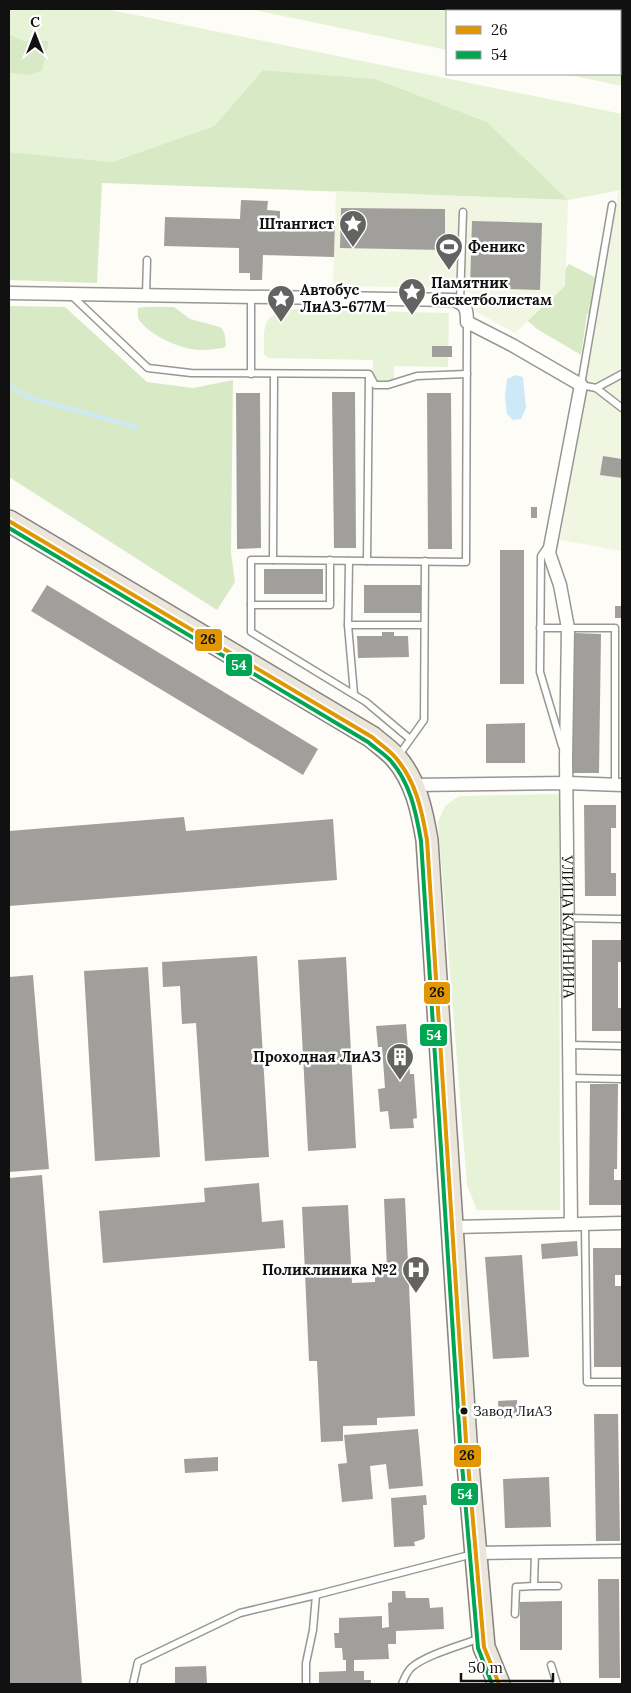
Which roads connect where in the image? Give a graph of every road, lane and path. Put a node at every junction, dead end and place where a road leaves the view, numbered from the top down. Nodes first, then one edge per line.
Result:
1 (612, 205) dead end
2 (463, 212) dead end
3 (146, 260) dead end
4 (9, 293) edge
5 (70, 294) junction
6 (146, 295) junction
7 (252, 296) junction
8 (460, 302) junction
9 (467, 322) junction
10 (252, 374) junction
11 (274, 374) junction
12 (369, 374) junction
13 (467, 374) junction
14 (622, 374) edge
15 (581, 385) junction
16 (596, 388) junction
17 (622, 408) edge
18 (9, 521) edge
19 (551, 542) junction
20 (273, 560) junction
21 (330, 560) junction
22 (349, 560) junction
23 (367, 561) junction
24 (425, 561) junction
25 (251, 605) junction
26 (424, 625) junction
27 (348, 626) junction
28 (540, 628) junction
29 (568, 628) junction
30 (622, 640) edge
31 (615, 646) junction
32 (354, 694) junction
33 (410, 738) junction
34 (396, 758) junction
35 (566, 759) junction
36 (567, 784) junction
37 (413, 785) junction
38 (618, 785) edge
39 (568, 918) junction
40 (622, 919) edge
41 (569, 1046) junction
42 (622, 1046) edge
43 (570, 1078) junction
44 (622, 1079) edge
45 (622, 1223) edge
46 (571, 1224) junction
47 (585, 1224) junction
48 (453, 1227) junction
49 (622, 1382) edge
50 (535, 1552) junction
51 (622, 1552) edge
52 (476, 1553) junction
53 (534, 1586) junction
54 (558, 1586) dead end
55 (316, 1595) junction
56 (515, 1614) dead end
57 (483, 1636) junction
58 (551, 1665) dead end
59 (133, 1684) edge
60 (306, 1684) edge
61 (402, 1684) edge
62 (499, 1684) edge
63 (557, 1684) edge

1 - 15 lane
2 - 8 lane
3 - 6 lane
4 - 5 street
5 - 6 street
5 - 10 lane
6 - 7 street
7 - 8 street
7 - 10 lane
8 - 9 street
9 - 13 lane
9 - 15 street
10 - 11 lane
11 - 12 lane
11 - 20 lane
12 - 13 lane
12 - 23 lane
13 - 24 lane
14 - 16 lane
15 - 16 lane
15 - 19 street, УЛИЦА КАЛИНИНА
16 - 17 lane
18 - 34 highway
19 - 28 lane
19 - 29 street, УЛИЦА КАЛИНИНА
20 - 21 lane
20 - 25 lane
21 - 22 lane
21 - 25 lane
22 - 23 lane
22 - 27 lane
23 - 24 lane
24 - 26 lane
25 - 32 lane
26 - 27 lane
26 - 33 lane
27 - 32 lane
28 - 29 lane
28 - 35 lane
29 - 31 lane
29 - 35 street, УЛИЦА КАЛИНИНА
30 - 31 lane
31 - 38 lane
32 - 33 lane
33 - 34 lane
34 - 37 highway
35 - 36 street, УЛИЦА КАЛИНИНА
36 - 37 street
36 - 38 street
36 - 39 street, УЛИЦА КАЛИНИНА
37 - 48 highway
39 - 40 lane
39 - 41 street, УЛИЦА КАЛИНИНА
41 - 42 lane
41 - 43 street, УЛИЦА КАЛИНИНА
43 - 44 lane
43 - 46 street, УЛИЦА КАЛИНИНА
45 - 47 street
46 - 47 street
46 - 48 street
47 - 49 lane
48 - 52 highway
50 - 51 street
50 - 52 street
50 - 53 lane
52 - 55 lane
52 - 57 highway
53 - 54 lane
53 - 56 lane
55 - 59 lane
55 - 60 lane
57 - 61 lane
57 - 62 highway
58 - 63 lane

